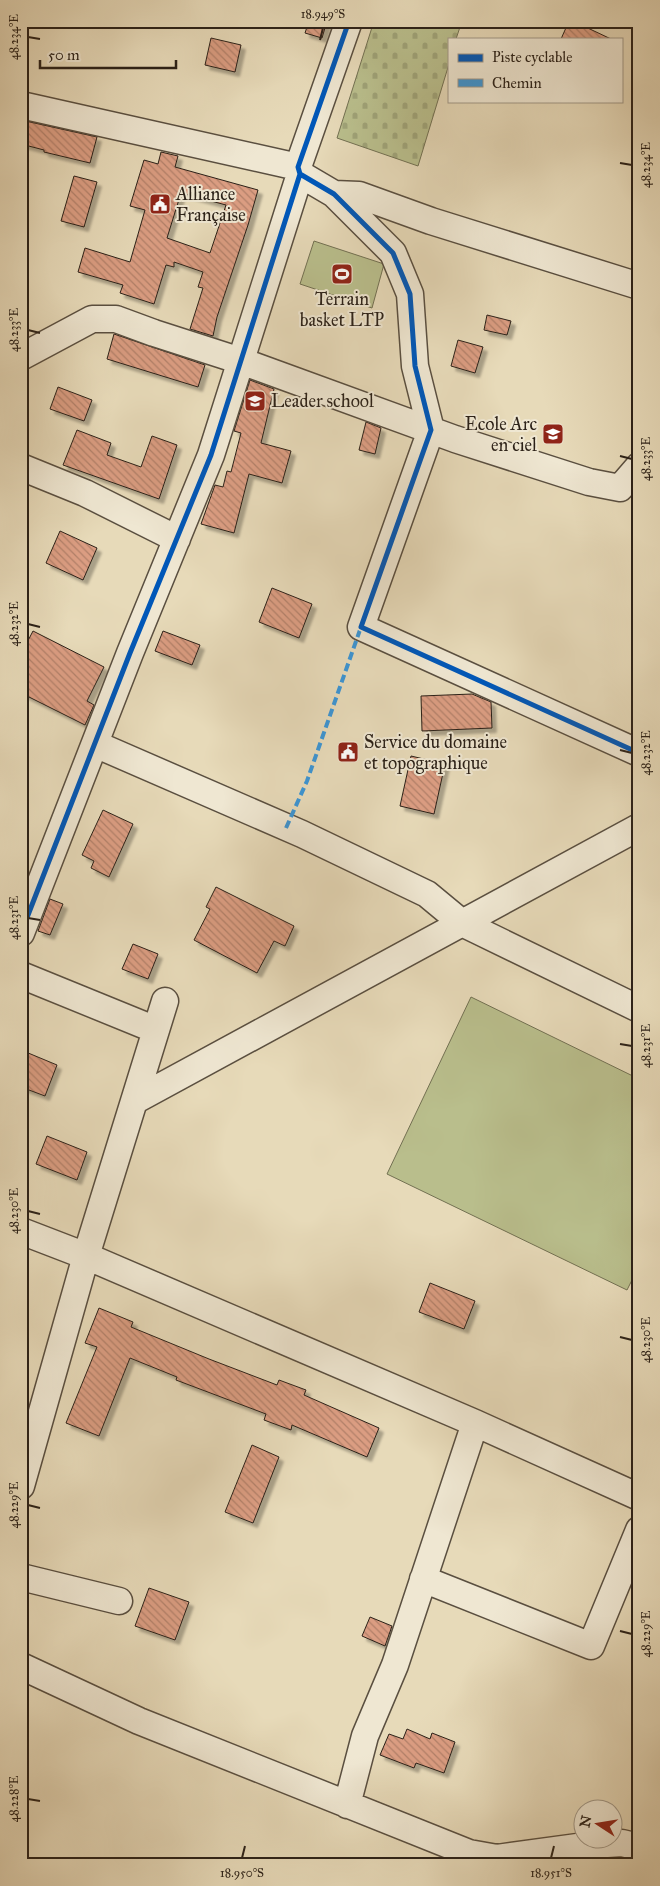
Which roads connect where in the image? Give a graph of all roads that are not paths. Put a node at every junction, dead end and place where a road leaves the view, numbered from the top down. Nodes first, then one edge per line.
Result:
1 (349, 21) edge
2 (21, 105) edge
3 (299, 171) junction
4 (334, 194) junction
5 (639, 286) edge
6 (21, 357) edge
7 (241, 361) junction
8 (430, 430) junction
9 (639, 466) edge
10 (21, 467) edge
11 (176, 539) junction
12 (95, 744) junction
13 (639, 752) edge
14 (639, 827) edge
15 (462, 923) junction
16 (21, 933) edge
17 (21, 975) edge
18 (165, 1002) dead end
19 (639, 1010) edge
20 (156, 1030) junction
21 (134, 1101) junction
22 (21, 1231) edge
23 (86, 1256) junction
24 (475, 1423) junction
25 (21, 1486) edge
26 (639, 1497) edge
27 (639, 1530) edge
28 (21, 1577) edge
29 (423, 1579) junction
30 (118, 1601) dead end
31 (21, 1666) edge
32 (347, 1805) junction
33 (639, 1847) edge

1 - 3 street
2 - 3 street
3 - 4 street
3 - 7 street
4 - 5 street
4 - 8 street
6 - 7 street
7 - 8 street
7 - 11 street
8 - 9 street
8 - 13 street
10 - 11 street
11 - 12 street
12 - 15 street
12 - 16 street
14 - 15 street
15 - 19 street
15 - 21 street
17 - 20 street
18 - 20 street
20 - 21 street
21 - 23 street
22 - 23 street
23 - 24 street
23 - 25 street
24 - 26 street
24 - 29 street
27 - 29 street
28 - 30 street
29 - 32 street
31 - 32 street
32 - 33 street

